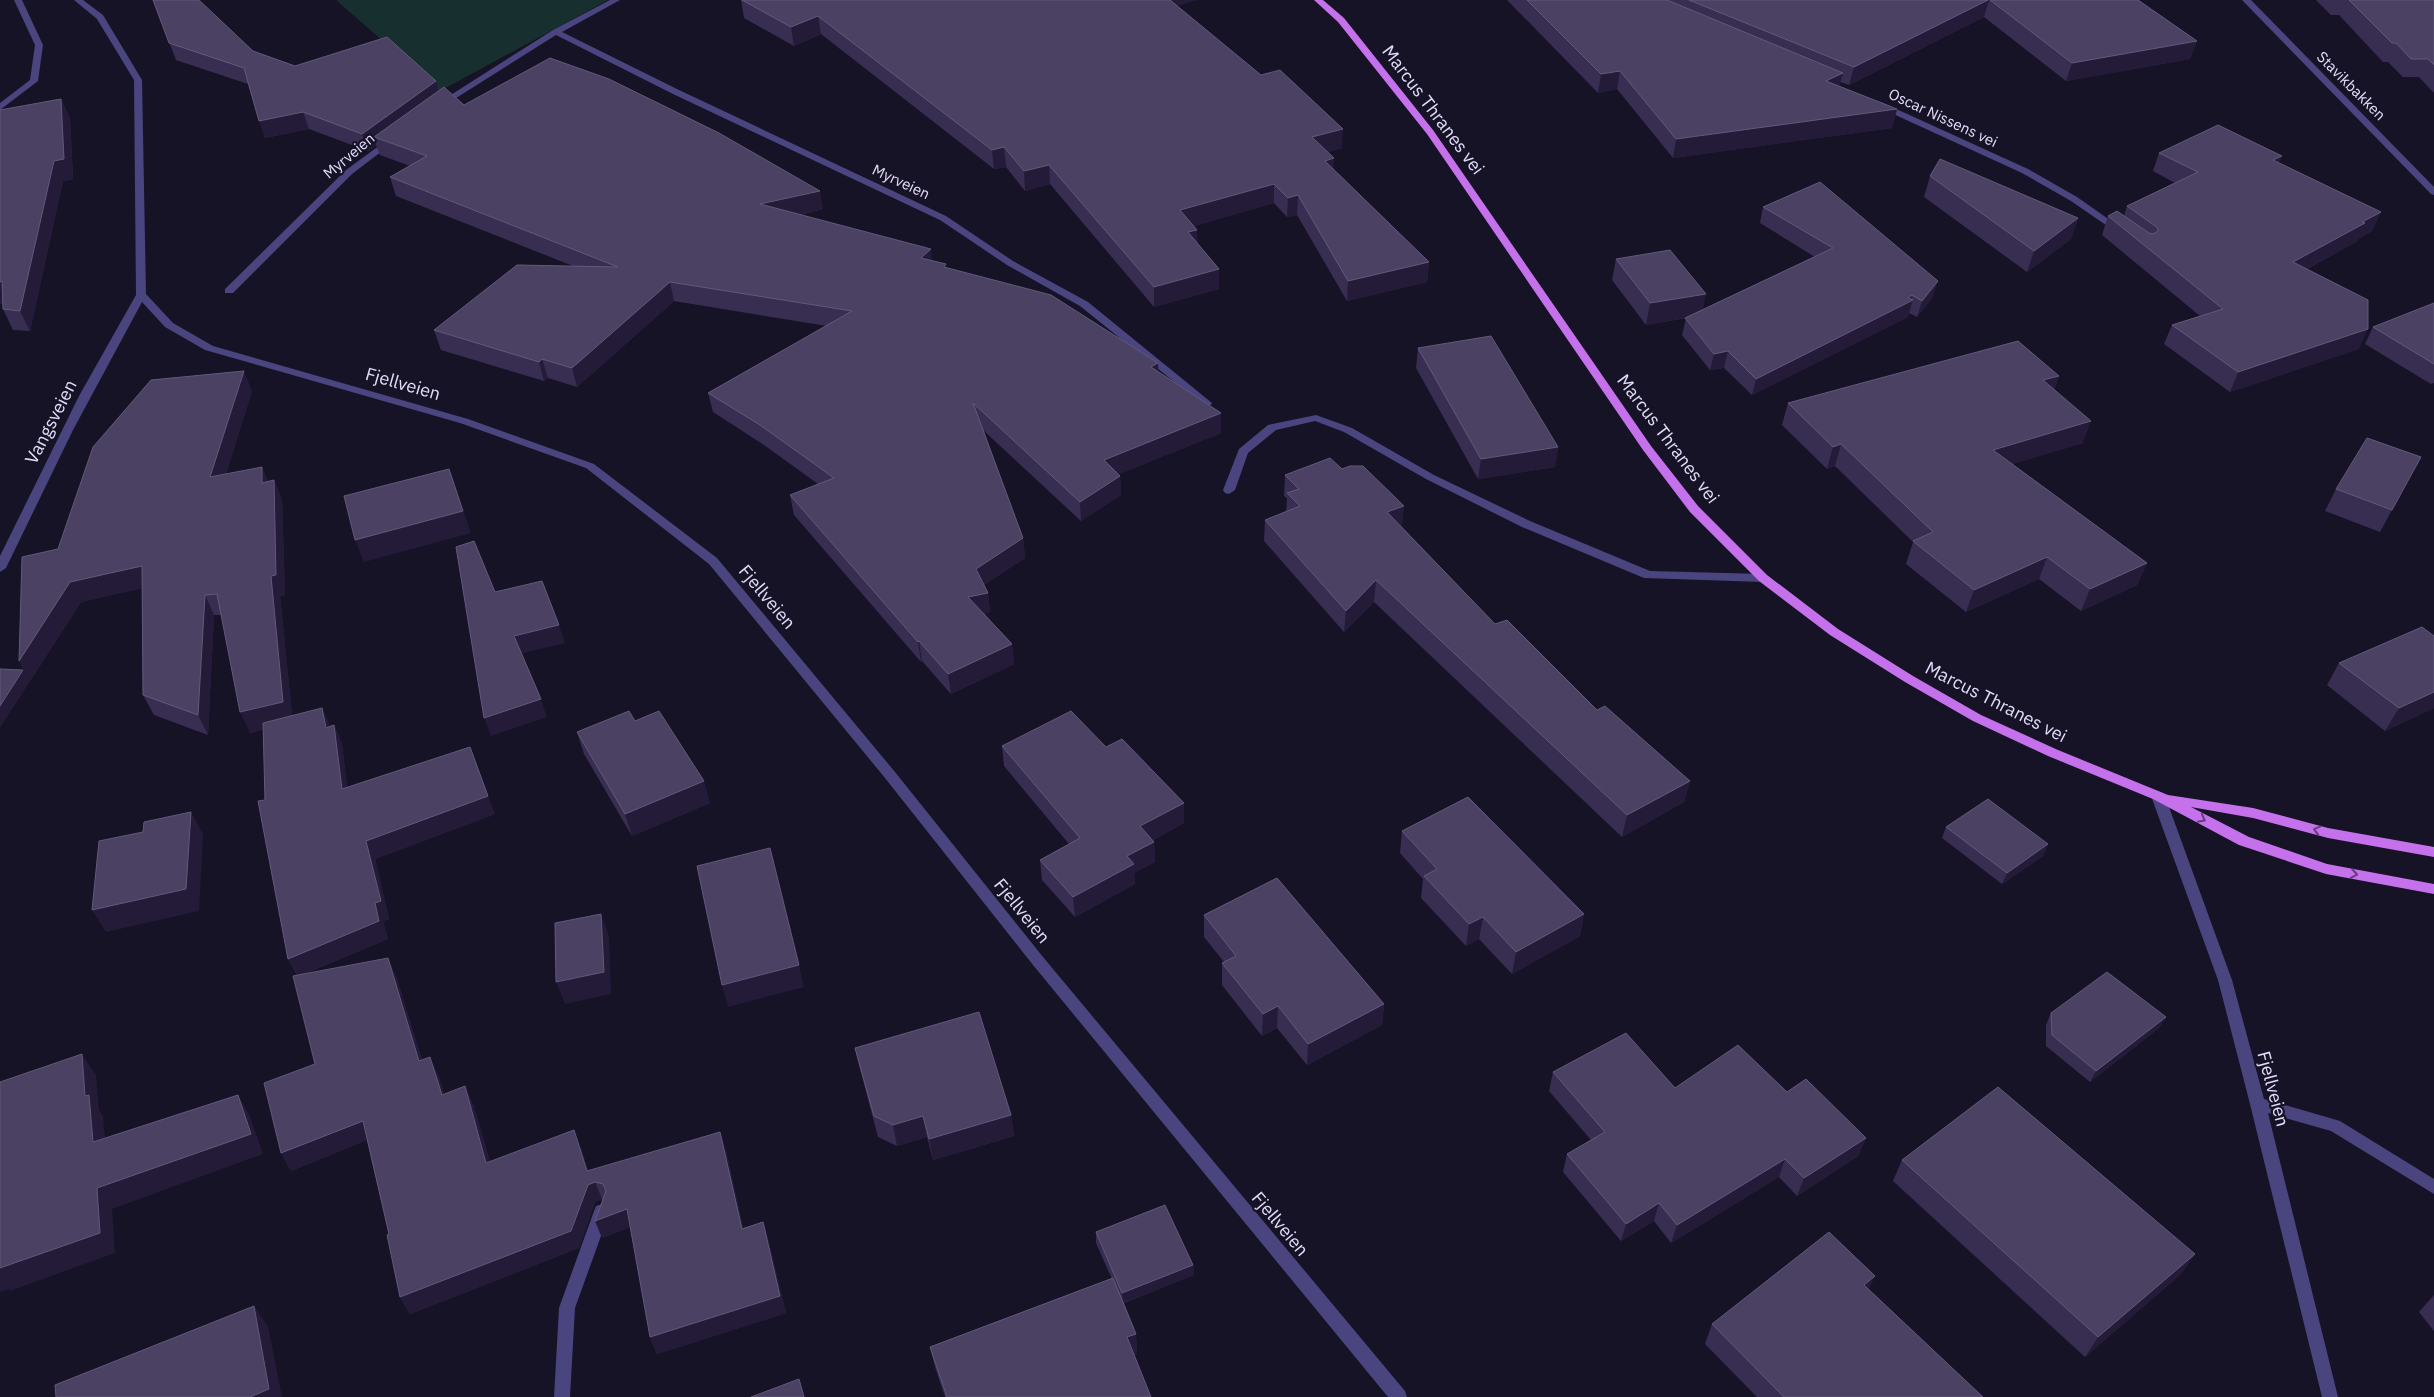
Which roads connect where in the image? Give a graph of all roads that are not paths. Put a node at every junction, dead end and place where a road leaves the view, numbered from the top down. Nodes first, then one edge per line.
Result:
1 (18, 0) edge
2 (78, 0) edge
3 (616, 0) edge
4 (1318, 0) edge
5 (2246, 0) edge
6 (556, 32) junction
7 (1873, 101) edge
8 (0, 107) edge
9 (433, 109) edge
10 (402, 131) edge
11 (2434, 192) edge
12 (2129, 237) edge
13 (229, 291) dead end
14 (140, 295) junction
15 (1207, 403) edge
16 (1229, 490) dead end
17 (0, 568) edge
18 (1764, 578) junction
19 (2158, 796) junction
20 (2434, 852) edge
21 (2434, 889) edge
22 (2258, 1104) junction
23 (2434, 1186) edge
24 (603, 1208) edge
25 (562, 1397) edge
26 (1399, 1397) edge
27 (2330, 1397) edge

1 - 8 street
2 - 14 street
3 - 6 street
4 - 18 main road, Marcus Thranes vei
5 - 11 street, Stavikbakken
6 - 9 street
6 - 15 street, Myrveien
7 - 12 street, Oscar Nissens vei
10 - 13 street, Myrveien
14 - 17 street, Vangsveien
14 - 26 street, Fjellveien
16 - 18 street
18 - 19 main road, Marcus Thranes vei
20 -> 19 main road, Marcus Thranes vei
19 -> 21 main road, Marcus Thranes vei
19 - 22 street, Fjellveien
22 - 23 street
22 - 27 street, Fjellveien
24 - 25 street

